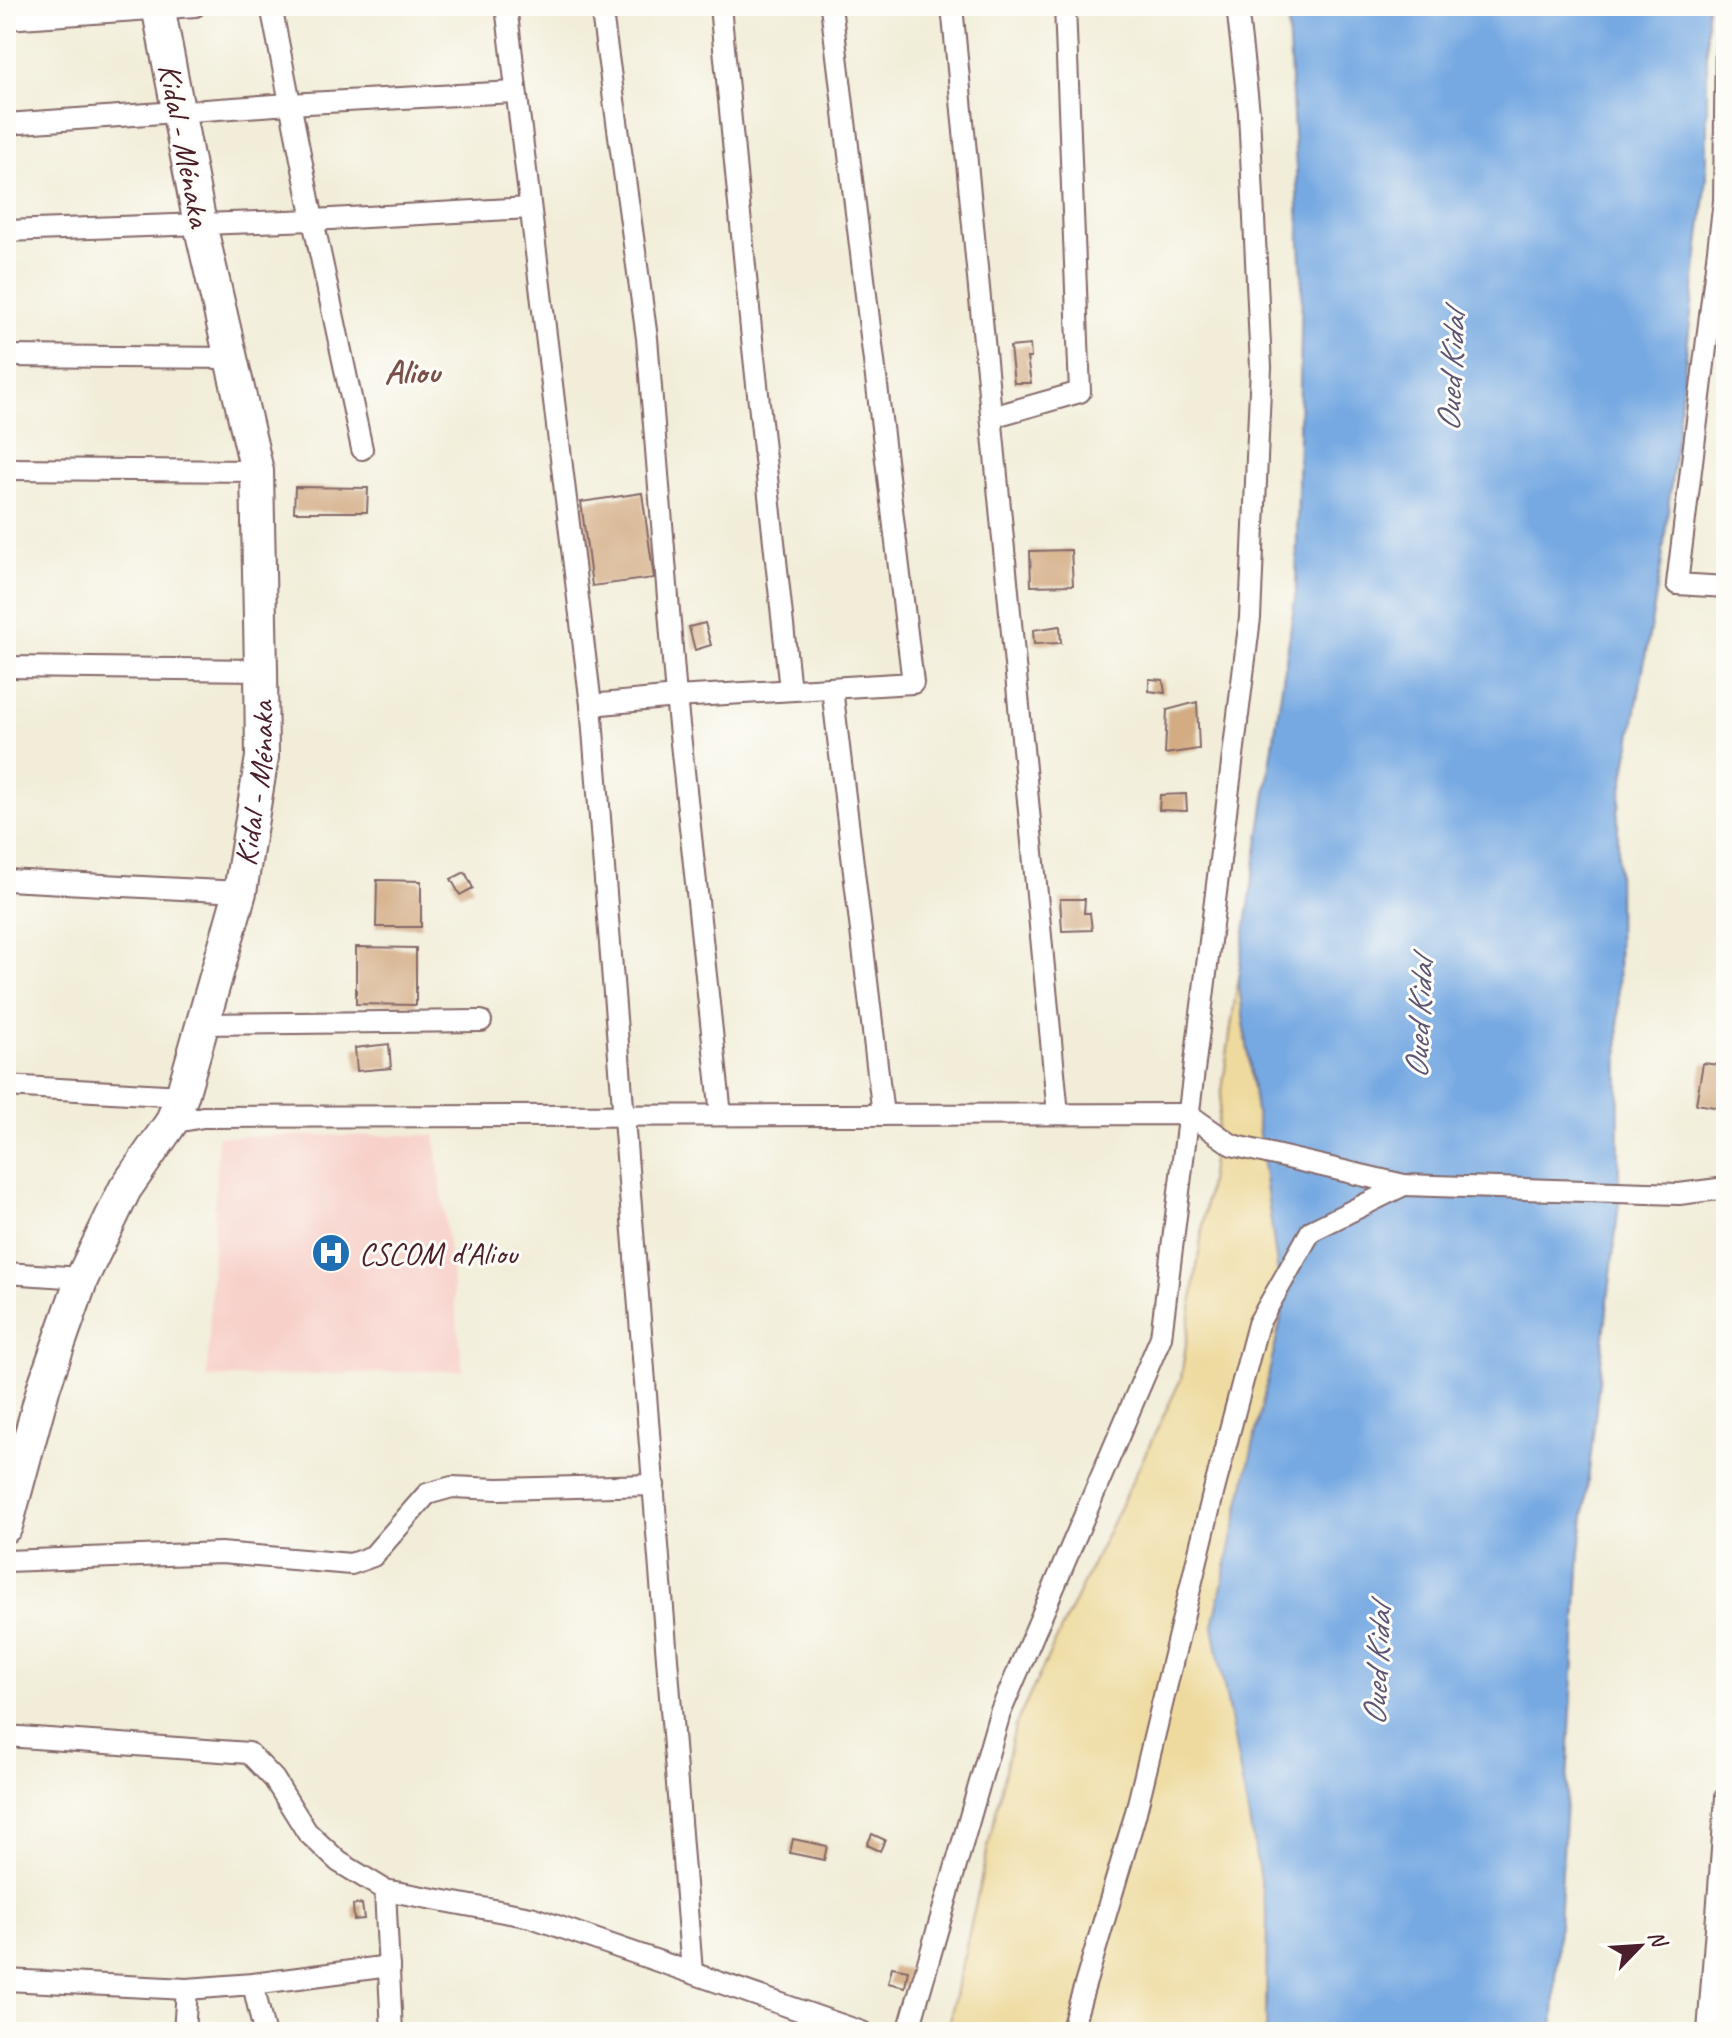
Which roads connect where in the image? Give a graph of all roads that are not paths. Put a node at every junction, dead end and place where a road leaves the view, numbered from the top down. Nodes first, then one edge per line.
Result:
1 (195, 6) edge
2 (271, 6) edge
3 (506, 6) edge
4 (601, 6) edge
5 (720, 6) edge
6 (831, 6) edge
7 (952, 6) edge
8 (1065, 6) edge
9 (1237, 6) edge
10 (159, 7) edge
11 (6, 19) edge
12 (1726, 34) edge
13 (514, 92) junction
14 (289, 104) junction
15 (179, 112) junction
16 (6, 124) edge
17 (529, 208) junction
18 (313, 220) junction
19 (200, 224) junction
20 (6, 231) edge
21 (6, 356) edge
22 (232, 358) junction
23 (992, 417) junction
24 (362, 449) dead end
25 (6, 469) edge
26 (257, 471) junction
27 (1726, 587) edge
28 (6, 667) edge
29 (261, 670) junction
30 (832, 688) junction
31 (790, 690) junction
32 (676, 697) junction
33 (591, 705) junction
34 (6, 880) edge
35 (240, 892) junction
36 (481, 1021) dead end
37 (202, 1024) junction
38 (6, 1086) edge
39 (176, 1109) junction
40 (1058, 1114) junction
41 (1188, 1114) junction
42 (624, 1115) junction
43 (721, 1115) junction
44 (883, 1115) junction
45 (1404, 1185) junction
46 (1726, 1188) edge
47 (6, 1273) edge
48 (82, 1278) junction
49 (654, 1485) junction
50 (6, 1526) edge
51 (6, 1561) edge
52 (6, 1736) edge
53 (1726, 1797) edge
54 (385, 1890) junction
55 (389, 1966) junction
56 (692, 1972) junction
57 (6, 1980) edge
58 (253, 1984) junction
59 (187, 1989) junction
60 (184, 2032) edge
61 (264, 2032) edge
62 (392, 2032) edge
63 (862, 2032) edge
64 (908, 2032) edge
65 (1071, 2032) edge
66 (1708, 2032) edge

1 - 10 street
2 - 14 street
3 - 13 street
4 - 32 street
5 - 31 street
6 - 30 street
7 - 23 street
8 - 23 street
9 - 41 street
10 - 11 street
10 - 15 main road, Kidal - Ménaka
12 - 27 street
13 - 14 street
13 - 17 street
14 - 15 street
14 - 18 street
15 - 16 street
15 - 19 main road, Kidal - Ménaka
17 - 18 street
17 - 33 street
18 - 19 street
18 - 24 street
19 - 20 street
19 - 22 main road, Kidal - Ménaka
21 - 22 street
22 - 26 main road, Kidal - Ménaka
23 - 40 street
25 - 26 street
26 - 29 main road, Kidal - Ménaka
28 - 29 street
29 - 35 main road, Kidal - Ménaka
30 - 31 street
30 - 44 street
31 - 32 street
32 - 33 street
32 - 43 street
33 - 42 street
34 - 35 street
35 - 37 main road, Kidal - Ménaka
36 - 37 street
37 - 39 main road, Kidal - Ménaka
38 - 39 street
39 - 42 street
39 - 48 main road, Kidal - Ménaka
40 - 41 street
40 - 44 street
41 - 45 street
41 - 64 street
42 - 43 street
42 - 49 street
43 - 44 street
45 - 46 street
45 - 65 street
47 - 48 street
48 - 50 main road, Kidal - Ménaka
49 - 51 street
49 - 56 street
52 - 54 street
53 - 66 street
54 - 55 street
54 - 56 street
55 - 58 street
55 - 62 street
56 - 63 street
57 - 59 street
58 - 59 street
58 - 61 street
59 - 60 street

